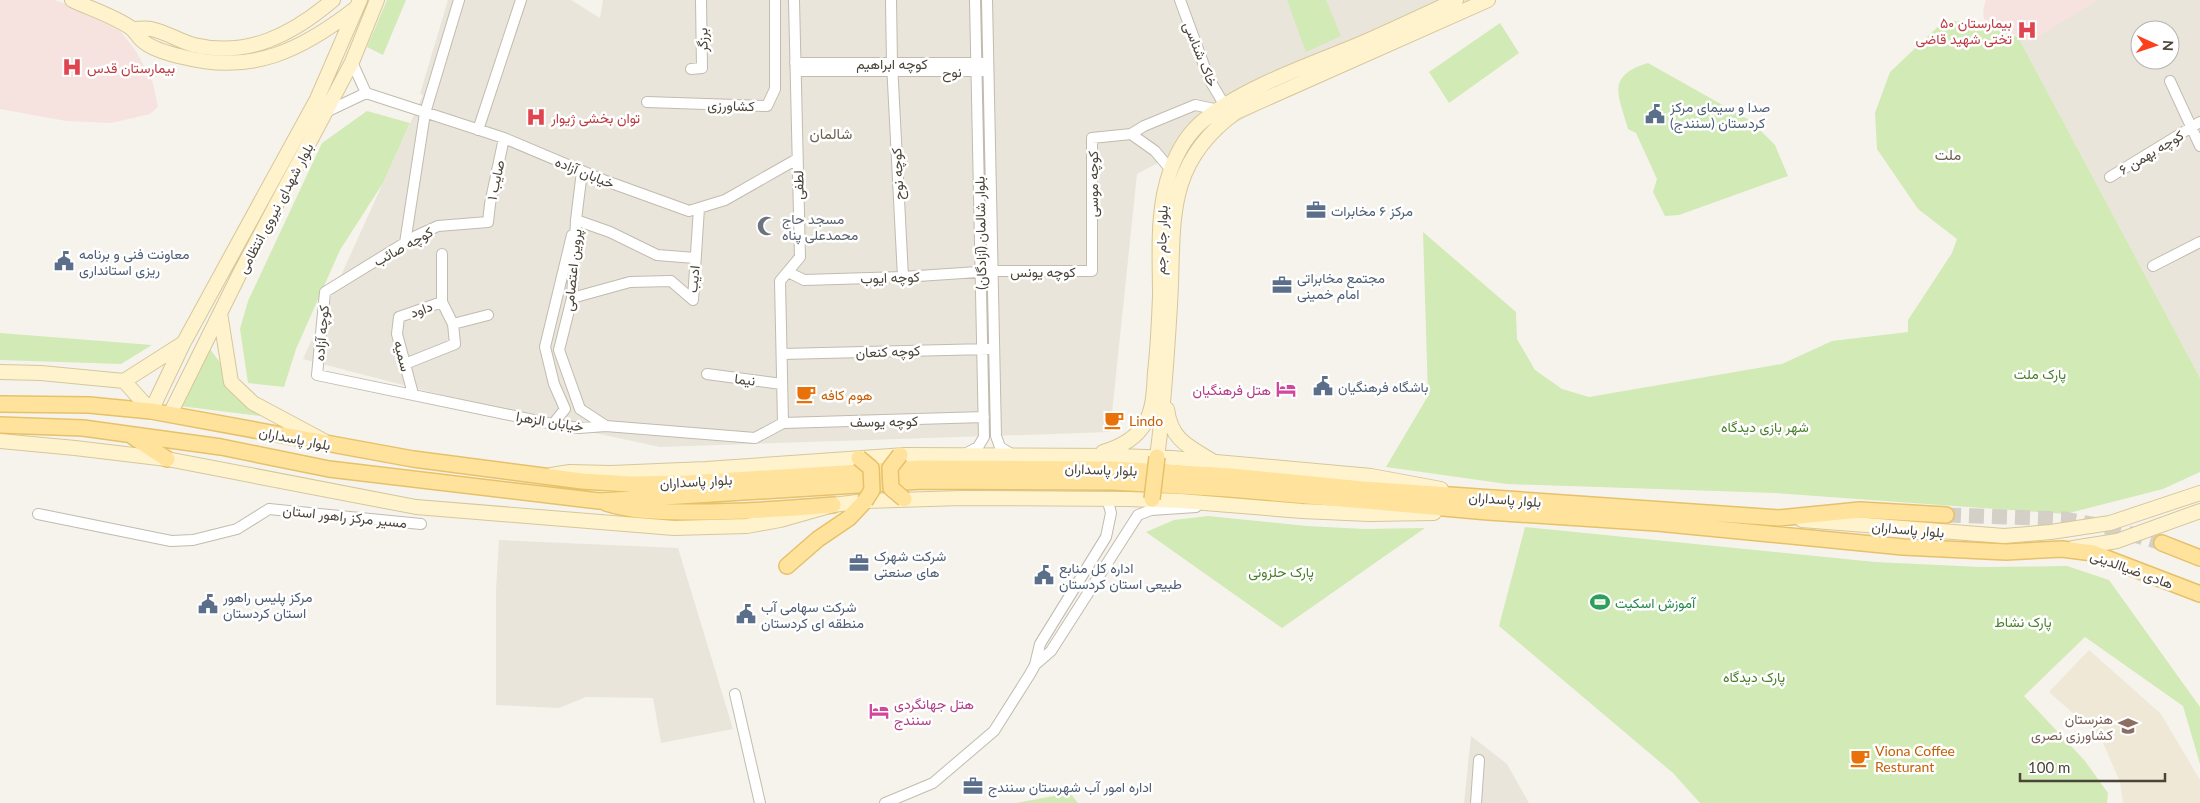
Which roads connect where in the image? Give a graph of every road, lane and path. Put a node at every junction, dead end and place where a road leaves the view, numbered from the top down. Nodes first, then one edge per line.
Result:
1 (72, 0) edge
2 (333, 0) edge
3 (340, 0) edge
4 (378, 0) edge
5 (459, 0) edge
6 (521, 0) edge
7 (701, 0) edge
8 (775, 0) edge
9 (794, 0) edge
10 (891, 0) edge
11 (975, 0) edge
12 (988, 0) edge
13 (1180, 0) edge
14 (1456, 0) edge
15 (1488, 0) edge
16 (358, 3) edge
17 (345, 16) junction
18 (132, 28) junction
19 (352, 62) junction
20 (795, 67) junction
21 (892, 67) junction
22 (976, 67) junction
23 (989, 67) junction
24 (690, 69) dead end
25 (2170, 81) dead end
26 (366, 93) junction
27 (647, 102) dead end
28 (1222, 108) junction
29 (326, 112) junction
30 (425, 112) junction
31 (2196, 125) edge
32 (478, 130) junction
33 (1131, 134) junction
34 (504, 138) junction
35 (2200, 146) edge
36 (797, 159) junction
37 (1171, 170) junction
38 (582, 172) junction
39 (2110, 177) dead end
40 (698, 208) junction
41 (576, 220) junction
42 (488, 222) joint
43 (1165, 240) junction
44 (2200, 242) edge
45 (405, 243) junction
46 (442, 254) dead end
47 (695, 258) junction
48 (2154, 266) dead end
49 (981, 271) junction
50 (993, 271) junction
51 (1092, 271) joint
52 (788, 272) junction
53 (904, 277) junction
54 (325, 292) joint
55 (572, 298) junction
56 (442, 302) junction
57 (220, 313) junction
58 (488, 315) dead end
59 (399, 317) joint
60 (453, 324) junction
61 (183, 344) junction
62 (994, 348) junction
63 (983, 349) junction
64 (782, 354) junction
65 (405, 364) junction
66 (0, 372) edge
67 (170, 372) junction
68 (707, 374) dead end
69 (317, 375) joint
70 (124, 381) junction
71 (186, 381) junction
72 (782, 384) junction
73 (1165, 393) junction
74 (413, 394) junction
75 (0, 404) edge
76 (151, 411) junction
77 (170, 414) junction
78 (984, 418) junction
79 (783, 423) junction
80 (553, 424) junction
81 (0, 425) edge
82 (606, 426) junction
83 (129, 434) junction
84 (0, 442) edge
85 (332, 445) junction
86 (964, 455) junction
87 (1013, 455) junction
88 (900, 456) junction
89 (1079, 456) junction
90 (1157, 457) junction
91 (859, 458) junction
92 (167, 459) junction
93 (1213, 462) junction
94 (542, 476) junction
95 (2200, 493) edge
96 (1107, 498) junction
97 (904, 499) junction
98 (1152, 499) junction
99 (599, 501) junction
100 (865, 501) junction
101 (1214, 503) junction
102 (832, 505) junction
103 (1488, 505) junction
104 (2200, 511) edge
105 (38, 514) dead end
106 (1946, 515) tunnel mouth
107 (1779, 518) junction
108 (421, 524) dead end
109 (2162, 543) tunnel mouth
110 (2062, 550) junction
111 (2200, 558) edge
112 (788, 566) dead end
113 (1082, 578) junction
114 (1093, 584) junction
115 (2200, 594) edge
116 (1035, 665) junction
117 (735, 694) dead end
118 (1479, 760) dead end
119 (760, 803) edge
120 (885, 803) edge
121 (1476, 803) edge

1 - 18 main road
2 - 18 main road
3 - 17 main road
4 - 19 main road, بلوار شهدای نیروی انتظامی
5 - 30 street
6 - 32 street
7 - 24 street, برزگر
8 - 27 street, کشاورزی
9 - 20 street, لطفی
10 - 21 street, کوچه نوح
11 - 22 street, بلوار شالمان (آزادگان)
12 - 23 street, بلوار شالمان (آزادگان)
13 - 28 street, خاک شناسی
14 - 28 main road, بلوار جام جم
15 - 43 main road, بلوار جام جم
16 - 17 main road
16 - 61 main road, بلوار شهدای نیروی انتظامی
17 - 18 main road
19 - 26 street
19 - 29 main road, بلوار شهدای نیروی انتظامی
20 - 21 street, کوچه ابراهیم
20 - 36 street, لطفی
21 - 22 street, کوچه ابراهیم
21 - 53 street, کوچه نوح
22 - 23 street, نوح
22 - 49 street, بلوار شالمان (آزادگان)
23 - 50 street, بلوار شالمان (آزادگان)
25 - 31 street
26 - 29 street
26 - 30 street, خیابان آزاده
28 - 33 street
28 - 37 main road, بلوار جام جم
29 - 57 main road, بلوار شهدای نیروی انتظامی
30 - 32 street, خیابان آزاده
30 - 45 street
31 - 35 street
31 - 39 street, کوچه بهمن ۶
32 - 34 street, خیابان آزاده
33 - 37 street
33 - 51 street, کوچه موسی
34 - 38 street, خیابان آزاده
34 - 42 street, صایب ۱
36 - 40 street, خیابان آزاده
36 - 52 street, لطفی
37 - 43 main road, بلوار جام جم
38 - 40 street, خیابان آزاده
38 - 41 street
40 - 47 street
41 - 47 street, ادیب
41 - 55 street, پروین اعتصامی
41 - 80 street, پروین اعتصامی
42 - 45 street, کوچه صائب
43 - 73 main road, بلوار جام جم
43 - 89 main road, بلوار جام جم
44 - 48 street
45 - 54 street, کوچه صائب
46 - 56 street
47 - 55 street, ادیب
49 - 50 street, کوچه ایوب
49 - 53 street, کوچه ایوب
49 - 63 street, بلوار شالمان (آزادگان)
50 - 51 street, کوچه یونس
50 - 62 street, بلوار شالمان (آزادگان)
52 - 53 street, کوچه ایوب
52 - 64 street, لطفی
54 - 69 street, کوچه آزاده
55 - 82 street, پروین اعتصامی
56 - 59 street, داود
56 - 60 street
57 - 71 main road, بلوار شهدای نیروی انتظامی
57 - 85 main road
58 - 60 street
59 - 65 street, سمیه
60 - 65 street
61 - 67 main road, بلوار شهدای نیروی انتظامی
61 - 70 main road
62 - 63 street, کوچه کنعان
62 - 87 street, بلوار شالمان (آزادگان)
63 - 64 street, کوچه کنعان
63 - 78 street, بلوار شالمان (آزادگان)
64 - 72 street, لطفی
65 - 74 street, سمیه
66 - 70 main road
67 - 71 main road
67 - 76 main road, بلوار شهدای نیروی انتظامی
68 - 72 street, نیما
69 - 74 street, خیابان الزهرا
70 - 76 main road
71 - 77 main road, بلوار شهدای نیروی انتظامی
72 - 79 street, لطفی
73 - 90 main road, بلوار جام جم
73 - 93 main road
74 - 80 street, خیابان الزهرا
75 - 76 main road, بلوار پاسداران
76 - 77 main road, بلوار پاسداران
77 - 85 main road, بلوار پاسداران
78 - 79 street, کوچه یوسف
78 - 86 street, بلوار شالمان (آزادگان)
79 - 82 street, خیابان الزهرا
80 - 82 street, خیابان الزهرا
81 - 83 main road, بلوار پاسداران
83 - 92 main road
83 - 99 main road, بلوار پاسداران
84 - 92 main road
85 - 94 main road, بلوار پاسداران
86 - 87 main road
86 - 88 main road
87 - 89 main road
88 - 91 main road
88 - 97 main road, bridge
89 - 90 main road
90 - 93 main road
90 - 98 main road, bridge
91 - 94 main road
91 - 100 main road, bridge
92 - 102 main road
93 - 103 main road
94 - 103 main road, بلوار پاسداران
95 - 107 main road, بلوار پاسداران
96 - 97 main road
96 - 98 main road
96 - 113 street
97 - 100 main road
98 - 101 main road
99 - 102 main road
99 - 103 main road, بلوار پاسداران
100 - 102 main road
100 - 112 main road
101 - 103 main road
101 - 114 street
103 - 107 main road, بلوار پاسداران
103 - 110 main road, بلوار پاسداران
104 - 110 main road, بلوار پاسداران
105 - 108 street, مسیر مرکز راهور استان
106 - 107 main road
109 - 111 main road
110 - 115 main road, هادی ضیاالدینی
113 - 114 street
113 - 116 street
114 - 116 street
116 - 120 street
117 - 119 street
118 - 121 street

